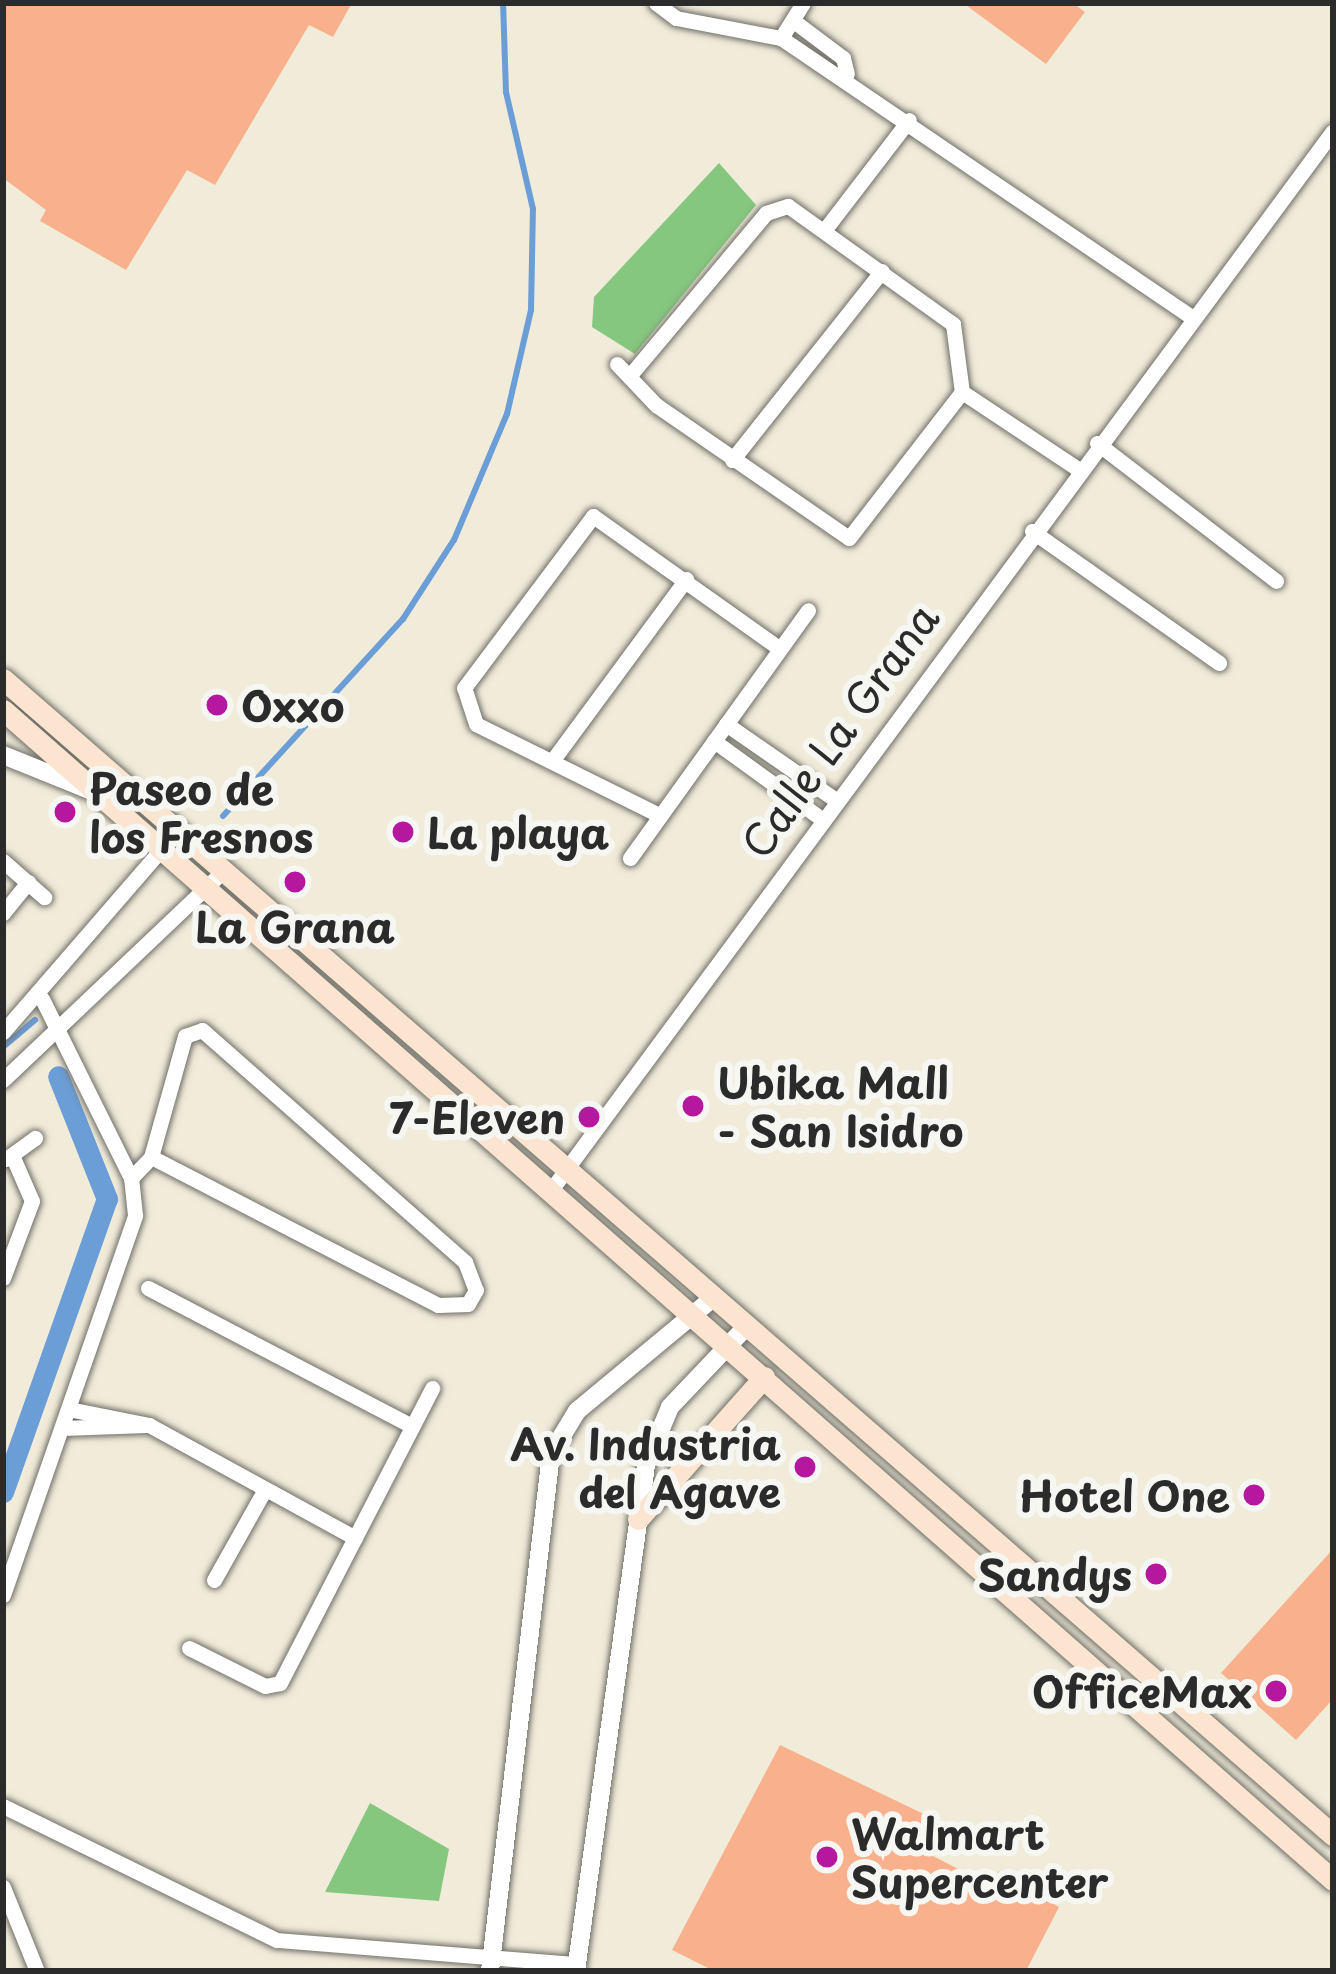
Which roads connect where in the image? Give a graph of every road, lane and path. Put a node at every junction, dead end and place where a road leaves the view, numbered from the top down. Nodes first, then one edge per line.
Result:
1 (656, 3) edge
2 (802, 3) edge
3 (789, 29) junction
4 (909, 120) junction
5 (1333, 131) edge
6 (826, 228) junction
7 (882, 271) junction
8 (1190, 316) junction
9 (962, 392) junction
10 (1097, 443) junction
11 (733, 460) junction
12 (1078, 469) junction
13 (1031, 531) junction
14 (686, 579) junction
15 (1276, 581) dead end
16 (808, 610) dead end
17 (780, 649) junction
18 (1219, 662) dead end
19 (3, 679) edge
20 (3, 710) edge
21 (726, 724) junction
22 (714, 740) junction
23 (3, 755) edge
24 (552, 760) junction
25 (98, 793) junction
26 (833, 797) junction
27 (659, 815) junction
28 (819, 817) junction
29 (170, 840) junction
30 (630, 858) dead end
31 (3, 861) edge
32 (216, 880) junction
33 (28, 883) junction
34 (44, 897) dead end
35 (3, 913) edge
36 (42, 999) junction
37 (64, 1030) junction
38 (3, 1032) edge
39 (3, 1080) edge
40 (35, 1138) dead end
41 (152, 1157) junction
42 (8, 1158) edge
43 (566, 1170) junction
44 (131, 1178) junction
45 (551, 1190) junction
46 (3, 1278) edge
47 (148, 1288) dead end
48 (712, 1298) junction
49 (694, 1318) junction
50 (746, 1328) junction
51 (727, 1345) junction
52 (764, 1377) junction
53 (432, 1388) dead end
54 (69, 1409) junction
55 (149, 1425) junction
56 (412, 1426) junction
57 (62, 1428) junction
58 (265, 1489) junction
59 (638, 1519) junction
60 (355, 1538) junction
61 (214, 1580) dead end
62 (3, 1594) edge
63 (189, 1648) dead end
64 (1295, 1803) junction
65 (3, 1806) edge
66 (1273, 1825) junction
67 (1333, 1835) edge
68 (1333, 1880) edge
69 (3, 1887) edge
70 (490, 1964) edge
71 (576, 1968) edge
72 (38, 1971) edge

1 - 3 street
2 - 3 street
3 - 4 street
4 - 6 street
4 - 8 street
5 - 8 street, Calle La Grana
6 - 7 street
6 - 11 street
7 - 9 street
7 - 11 street
8 - 10 street, Calle La Grana
9 - 11 street
9 - 12 street
10 - 12 street, Calle La Grana
10 - 15 street
12 - 13 street, Calle La Grana
13 - 18 street
13 - 26 street, Calle La Grana
14 - 17 street
14 - 24 street
14 - 24 street
16 - 17 street
17 - 21 street
19 - 29 main road
20 - 25 main road
21 - 22 street
21 - 26 street
22 - 27 street
22 - 28 street
23 - 25 street
24 - 27 street
25 - 29 main road
26 - 28 street, Calle La Grana
27 - 30 street
28 - 43 street, Calle La Grana
29 - 32 main road
29 - 36 street
31 - 33 street
32 - 37 street
32 - 43 main road
32 - 45 main road
33 - 34 street
33 - 35 street
36 - 37 street
36 - 38 street
37 - 39 street
37 - 44 street
40 - 42 street
41 - 41 street
41 - 44 street
42 - 46 street
43 - 45 street, Calle La Grana
43 - 48 main road
44 - 54 street
45 - 49 main road
47 - 56 street
48 - 49 street
48 - 50 main road
49 - 51 main road
49 - 70 street
50 - 51 street
50 - 64 main road
51 - 52 main road
51 - 59 street
52 - 59 main road
52 - 66 main road
53 - 56 street
54 - 55 street
54 - 57 street
55 - 57 street
55 - 58 street
56 - 60 street
57 - 62 street
58 - 60 street
58 - 61 street
59 - 71 street
60 - 63 street
64 - 66 main road
64 - 67 main road
65 - 70 street
66 - 68 main road
69 - 72 street
70 - 71 street

